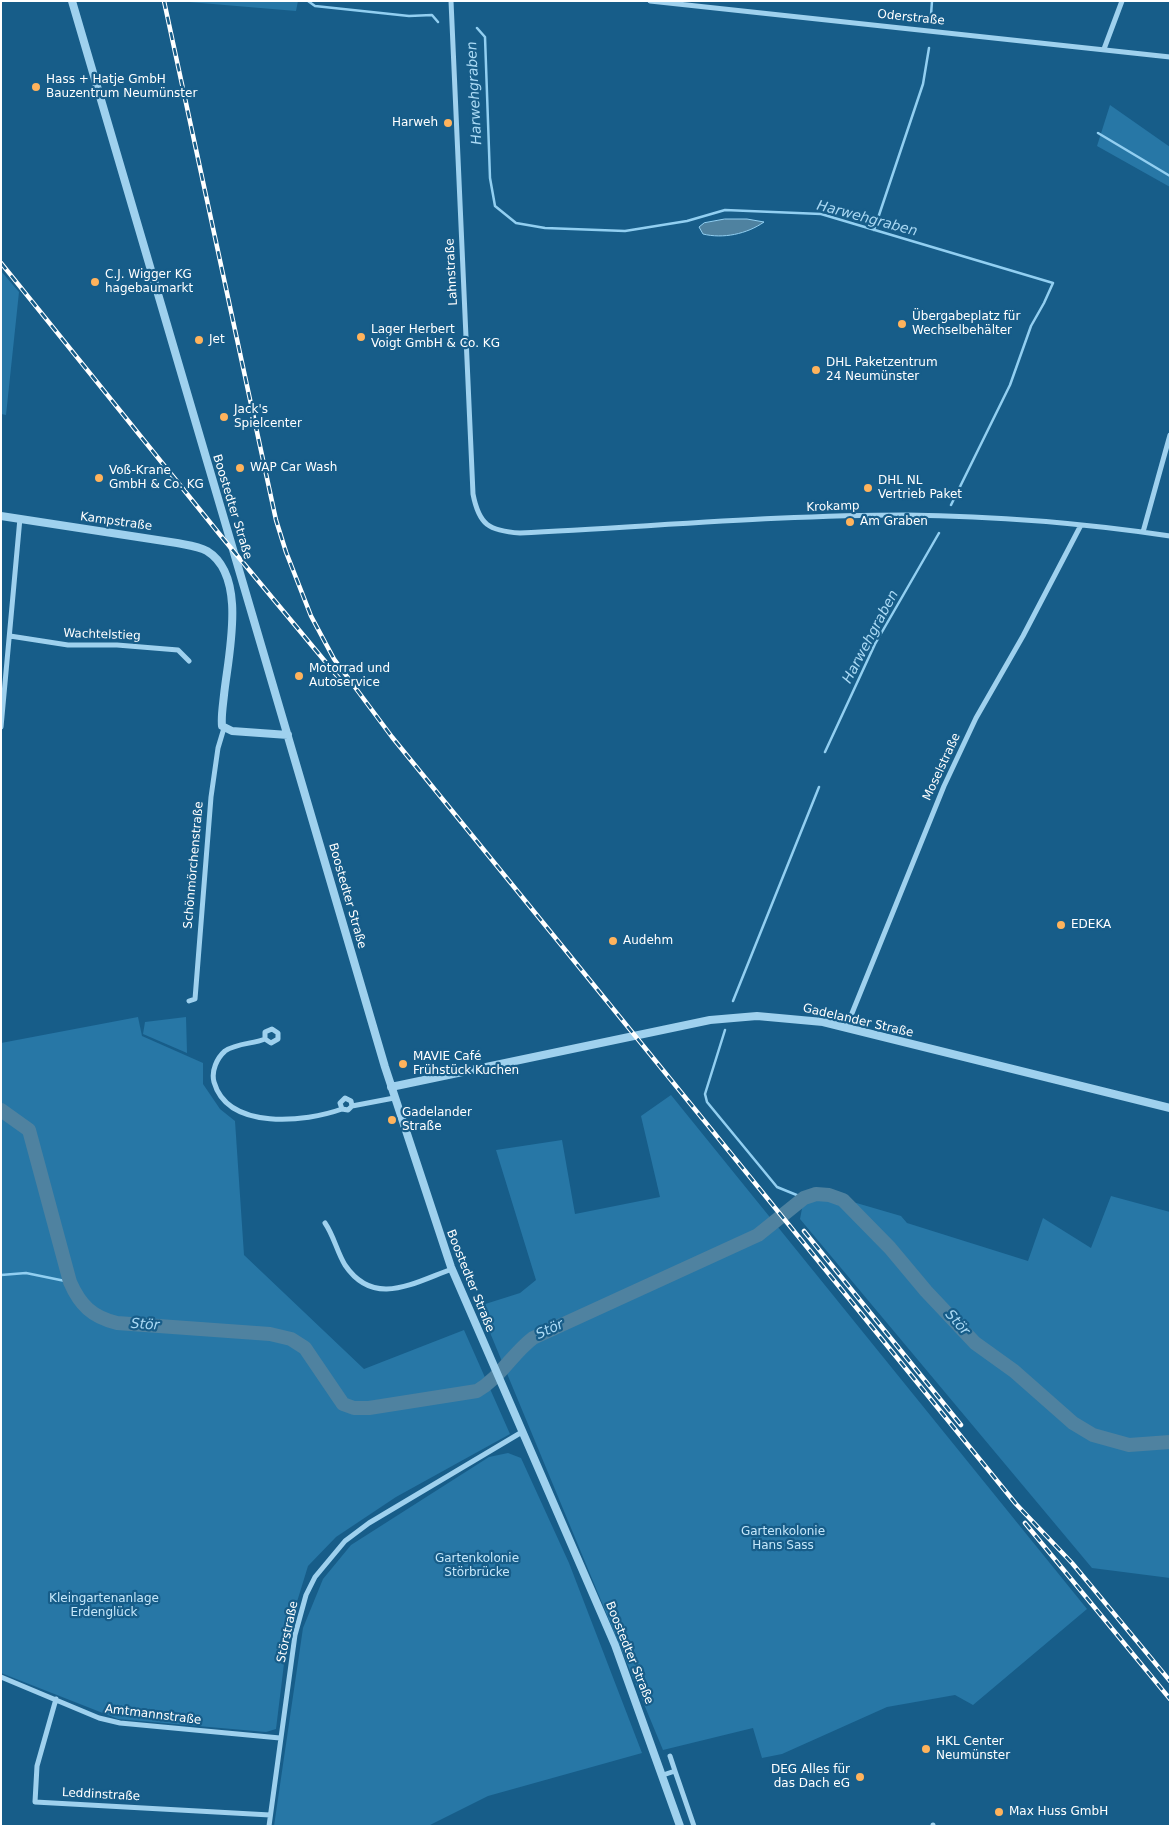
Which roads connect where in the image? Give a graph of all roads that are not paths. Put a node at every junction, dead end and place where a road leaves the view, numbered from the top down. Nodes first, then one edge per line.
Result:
1 (72, 1) edge
2 (451, 1) edge
3 (650, 1) edge
4 (1122, 1) edge
5 (1104, 49) junction
6 (1170, 57) edge
7 (1170, 435) edge
8 (1, 516) edge
9 (20, 518) junction
10 (1081, 525) junction
11 (497, 532) joint
12 (1143, 532) junction
13 (1170, 536) edge
14 (220, 564) joint
15 (10, 636) junction
16 (189, 661) dead end
17 (1, 727) edge
18 (224, 728) junction
19 (288, 735) junction
20 (189, 1001) dead end
21 (846, 1028) junction
22 (265, 1039) dead end
23 (391, 1087) junction
24 (394, 1098) junction
25 (352, 1106) junction
26 (1170, 1108) edge
27 (342, 1109) junction
28 (325, 1223) dead end
29 (452, 1269) junction
30 (522, 1432) junction
31 (1, 1677) edge
32 (56, 1699) junction
33 (280, 1738) junction
34 (670, 1756) dead end
35 (675, 1770) junction
36 (663, 1775) junction
37 (270, 1815) junction
38 (269, 1826) edge
39 (680, 1826) edge
40 (694, 1826) edge

1 - 19 street, Boostedter Straße
2 - 11 street, Lahnstraße
3 - 5 street, Oderstraße
4 - 5 street
5 - 6 street, Oderstraße
7 - 12 street
8 - 9 street, Kampstraße
9 - 14 street, Kampstraße
9 - 15 street
10 - 11 street, Krokamp
10 - 12 street, Krokamp
10 - 21 street, Moselstraße
12 - 13 street, Krokamp
14 - 18 street, Schönmörchenstraße
15 - 16 street, Wachtelstieg
15 - 17 street
18 - 19 street
18 - 20 street, Schönmörchenstraße
19 - 23 street, Boostedter Straße
21 - 23 street, Gadelander Straße
21 - 26 street, Gadelander Straße
22 - 27 street
23 - 24 street, Boostedter Straße
24 - 25 street
24 - 29 street, Boostedter Straße
25 - 27 street
25 - 27 street
28 - 29 street
29 - 30 street, Boostedter Straße
30 - 33 street, Störstraße
30 - 36 street, Boostedter Straße
31 - 32 street, Amtmannstraße
32 - 33 street, Amtmannstraße
32 - 37 street, Leddinstraße
33 - 37 street, Störstraße
34 - 35 street
35 - 36 street
35 - 40 street
36 - 39 street, Boostedter Straße
37 - 38 street, Störstraße

